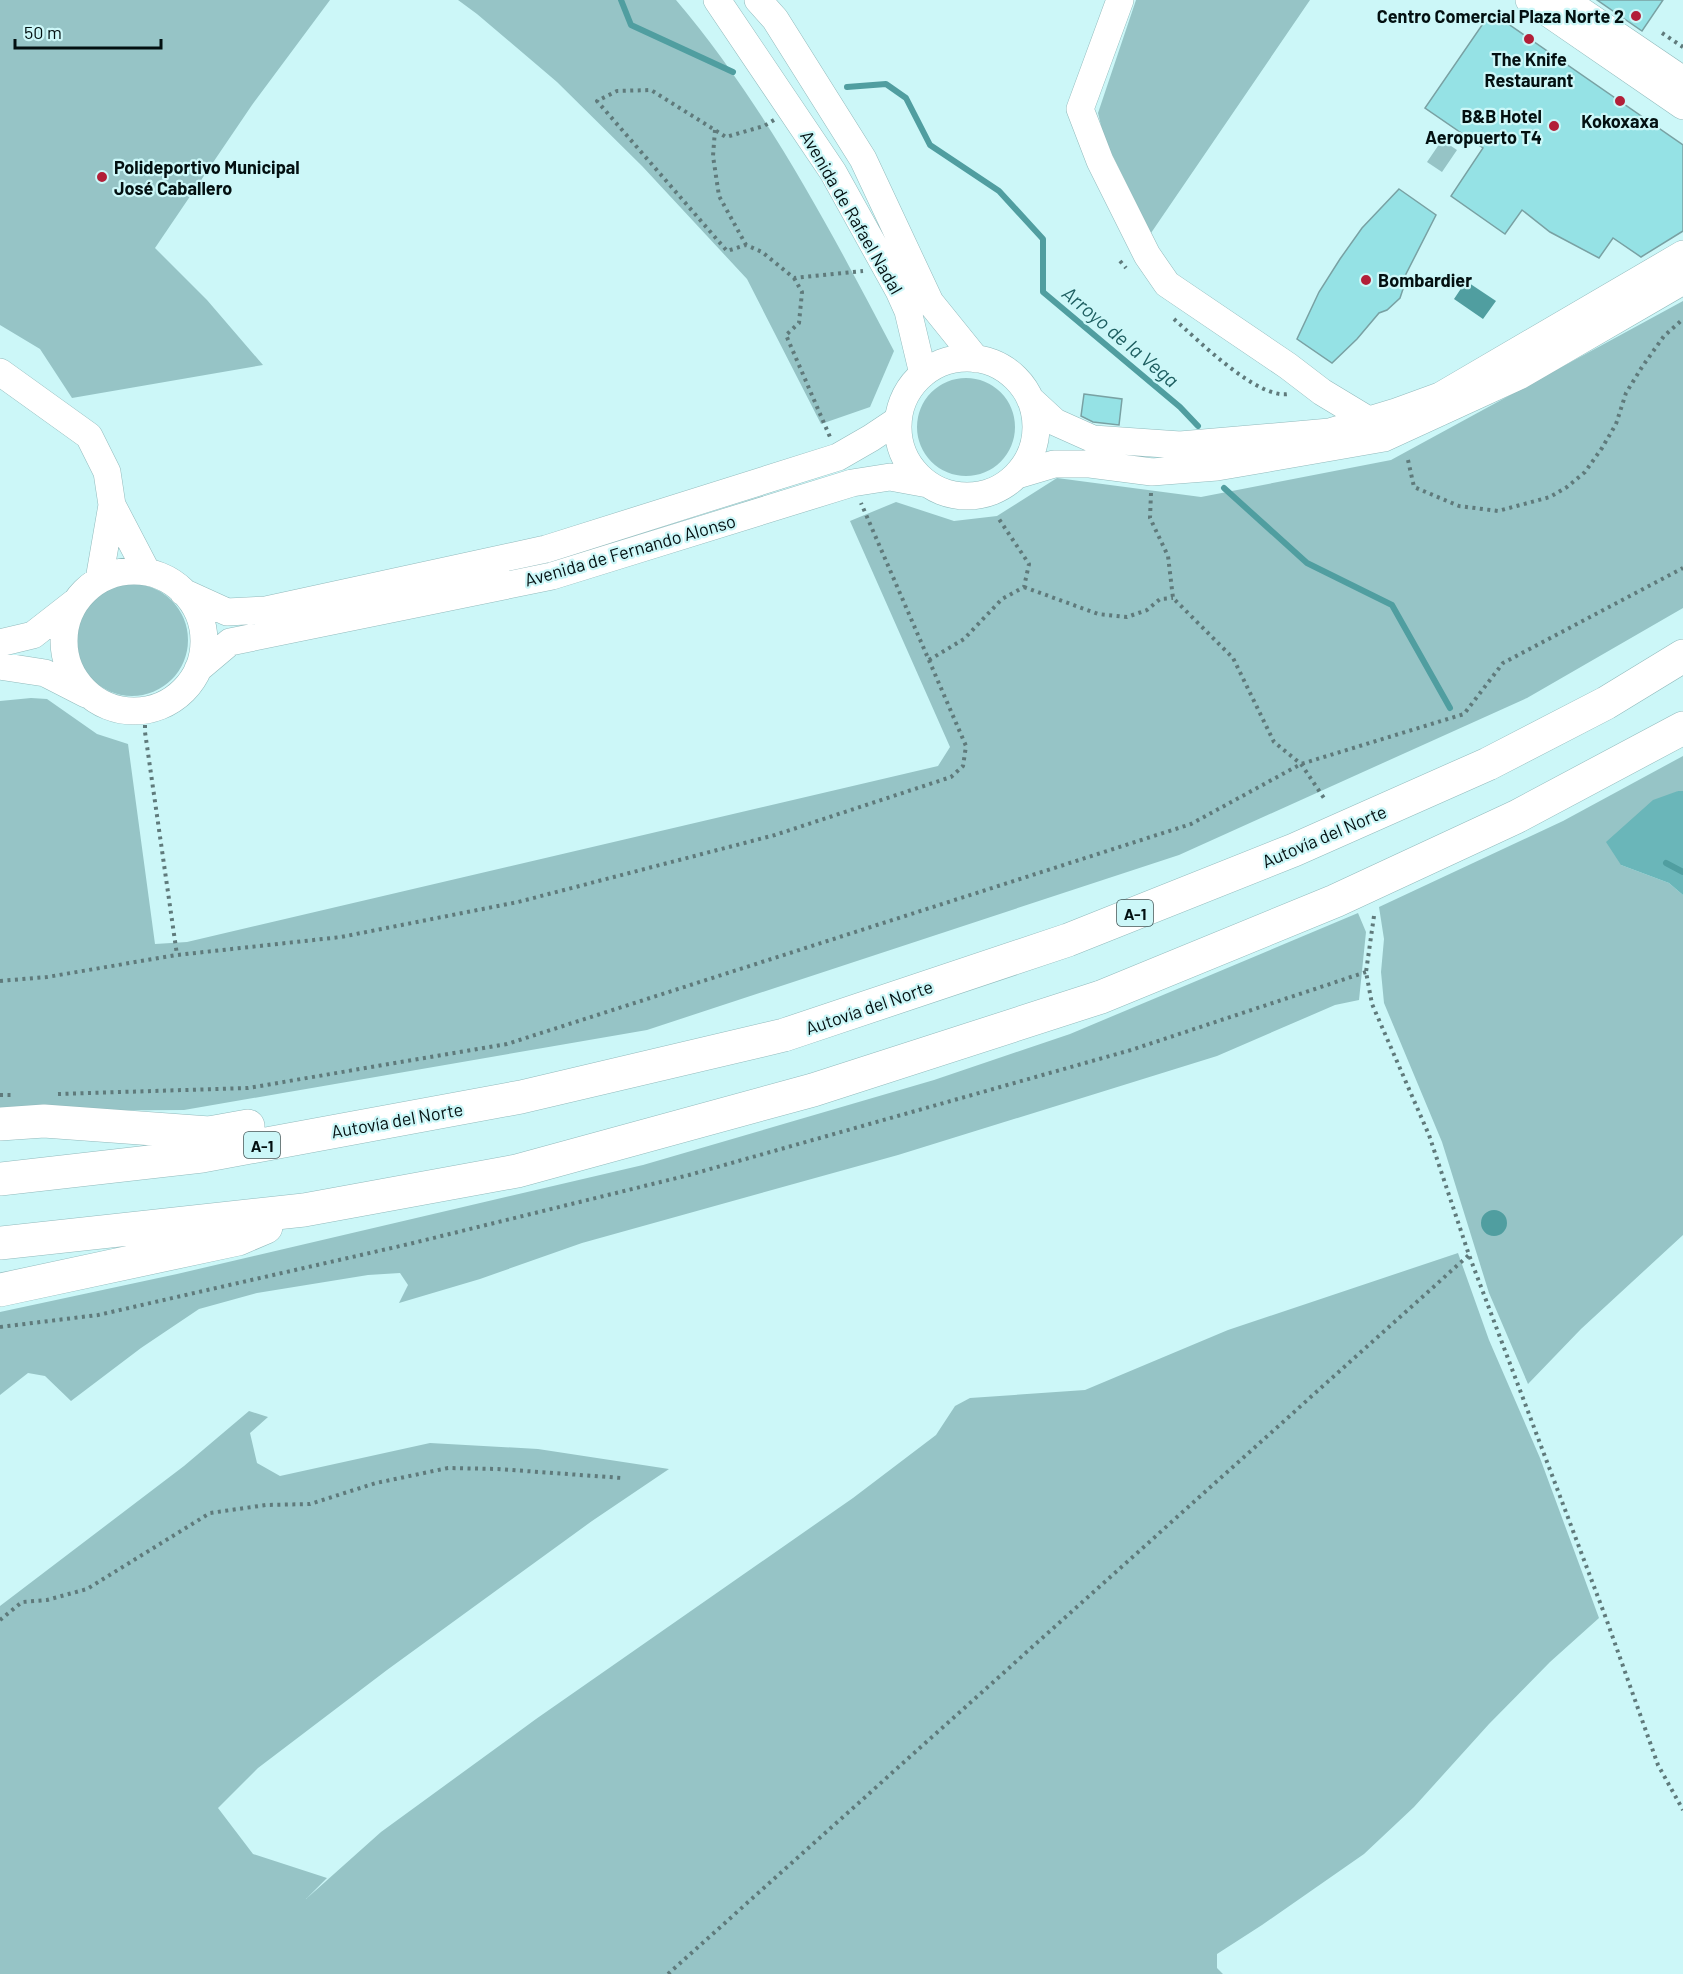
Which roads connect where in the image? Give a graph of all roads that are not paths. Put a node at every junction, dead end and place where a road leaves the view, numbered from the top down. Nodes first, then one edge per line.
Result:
1 (717, 0) edge
2 (758, 0) edge
3 (1120, 0) edge
4 (1529, 0) edge
5 (1565, 0) edge
6 (1683, 80) edge
7 (1683, 106) edge
8 (1683, 254) edge
9 (1683, 281) edge
10 (976, 359) junction
11 (0, 372) edge
12 (923, 374) junction
13 (1030, 399) junction
14 (897, 420) junction
15 (1370, 421) junction
16 (1017, 475) junction
17 (928, 484) junction
18 (112, 505) junction
19 (147, 572) junction
20 (99, 580) junction
21 (183, 591) junction
22 (75, 602) junction
23 (0, 643) edge
24 (1683, 656) edge
25 (0, 666) edge
26 (198, 669) junction
27 (93, 698) junction
28 (1683, 728) edge
29 (521, 1097) junction
30 (0, 1124) edge
31 (0, 1179) edge
32 (304, 1210) junction
33 (0, 1243) edge
34 (0, 1290) edge

1 - 12 street, Avenida de Rafael Nadal
2 - 10 street, Avenida de Rafael Nadal
3 - 15 street
4 - 7 street
5 - 6 street
8 - 15 street
9 - 16 street
10 - 12 street
10 - 13 street
11 - 18 street
12 - 14 street
13 - 15 street
13 - 16 street
14 - 17 street
14 - 21 street, Avenida de Fernando Alonso
16 - 17 street
17 - 26 street, Avenida de Fernando Alonso
18 - 19 street
18 - 20 street
19 - 20 street
19 - 21 street
20 - 22 street
21 - 26 street
22 - 23 street
22 - 27 street
24 - 29 highway, Autovía del Norte / A-1
25 - 27 street
26 - 27 street
28 - 32 highway
29 - 30 highway
29 - 31 highway, Autovía del Norte / A-1
32 - 33 highway
32 - 34 highway

